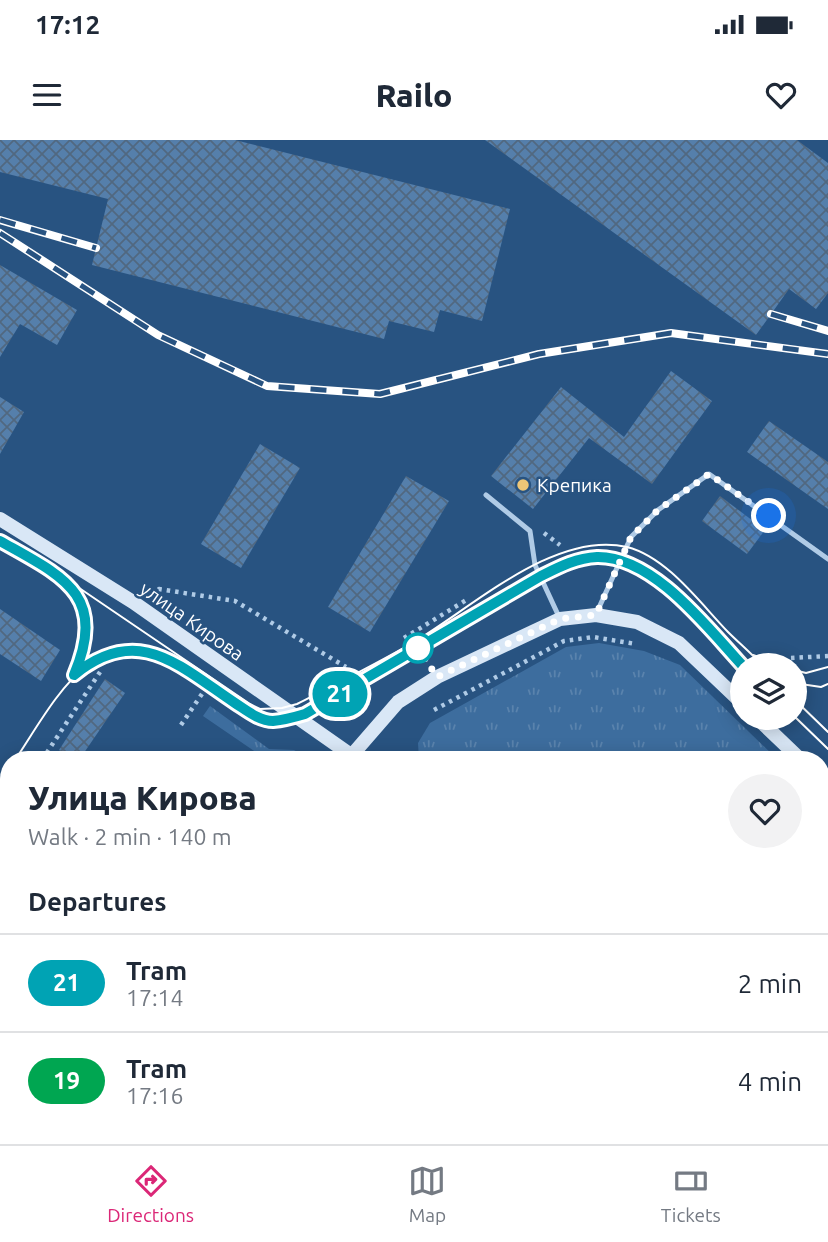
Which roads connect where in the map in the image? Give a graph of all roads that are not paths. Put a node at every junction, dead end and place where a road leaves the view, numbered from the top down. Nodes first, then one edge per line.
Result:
1 (486, 495) dead end
2 (0, 519) edge
3 (828, 559) edge
4 (596, 615) junction
5 (560, 619) junction
6 (730, 692) edge
7 (770, 730) edge
8 (346, 751) edge
9 (360, 751) edge
10 (792, 751) edge

1 - 5 lane
2 - 8 main road, улица Кирова
3 - 4 lane
4 - 5 main road
4 - 6 main road
5 - 9 main road
7 - 10 main road

